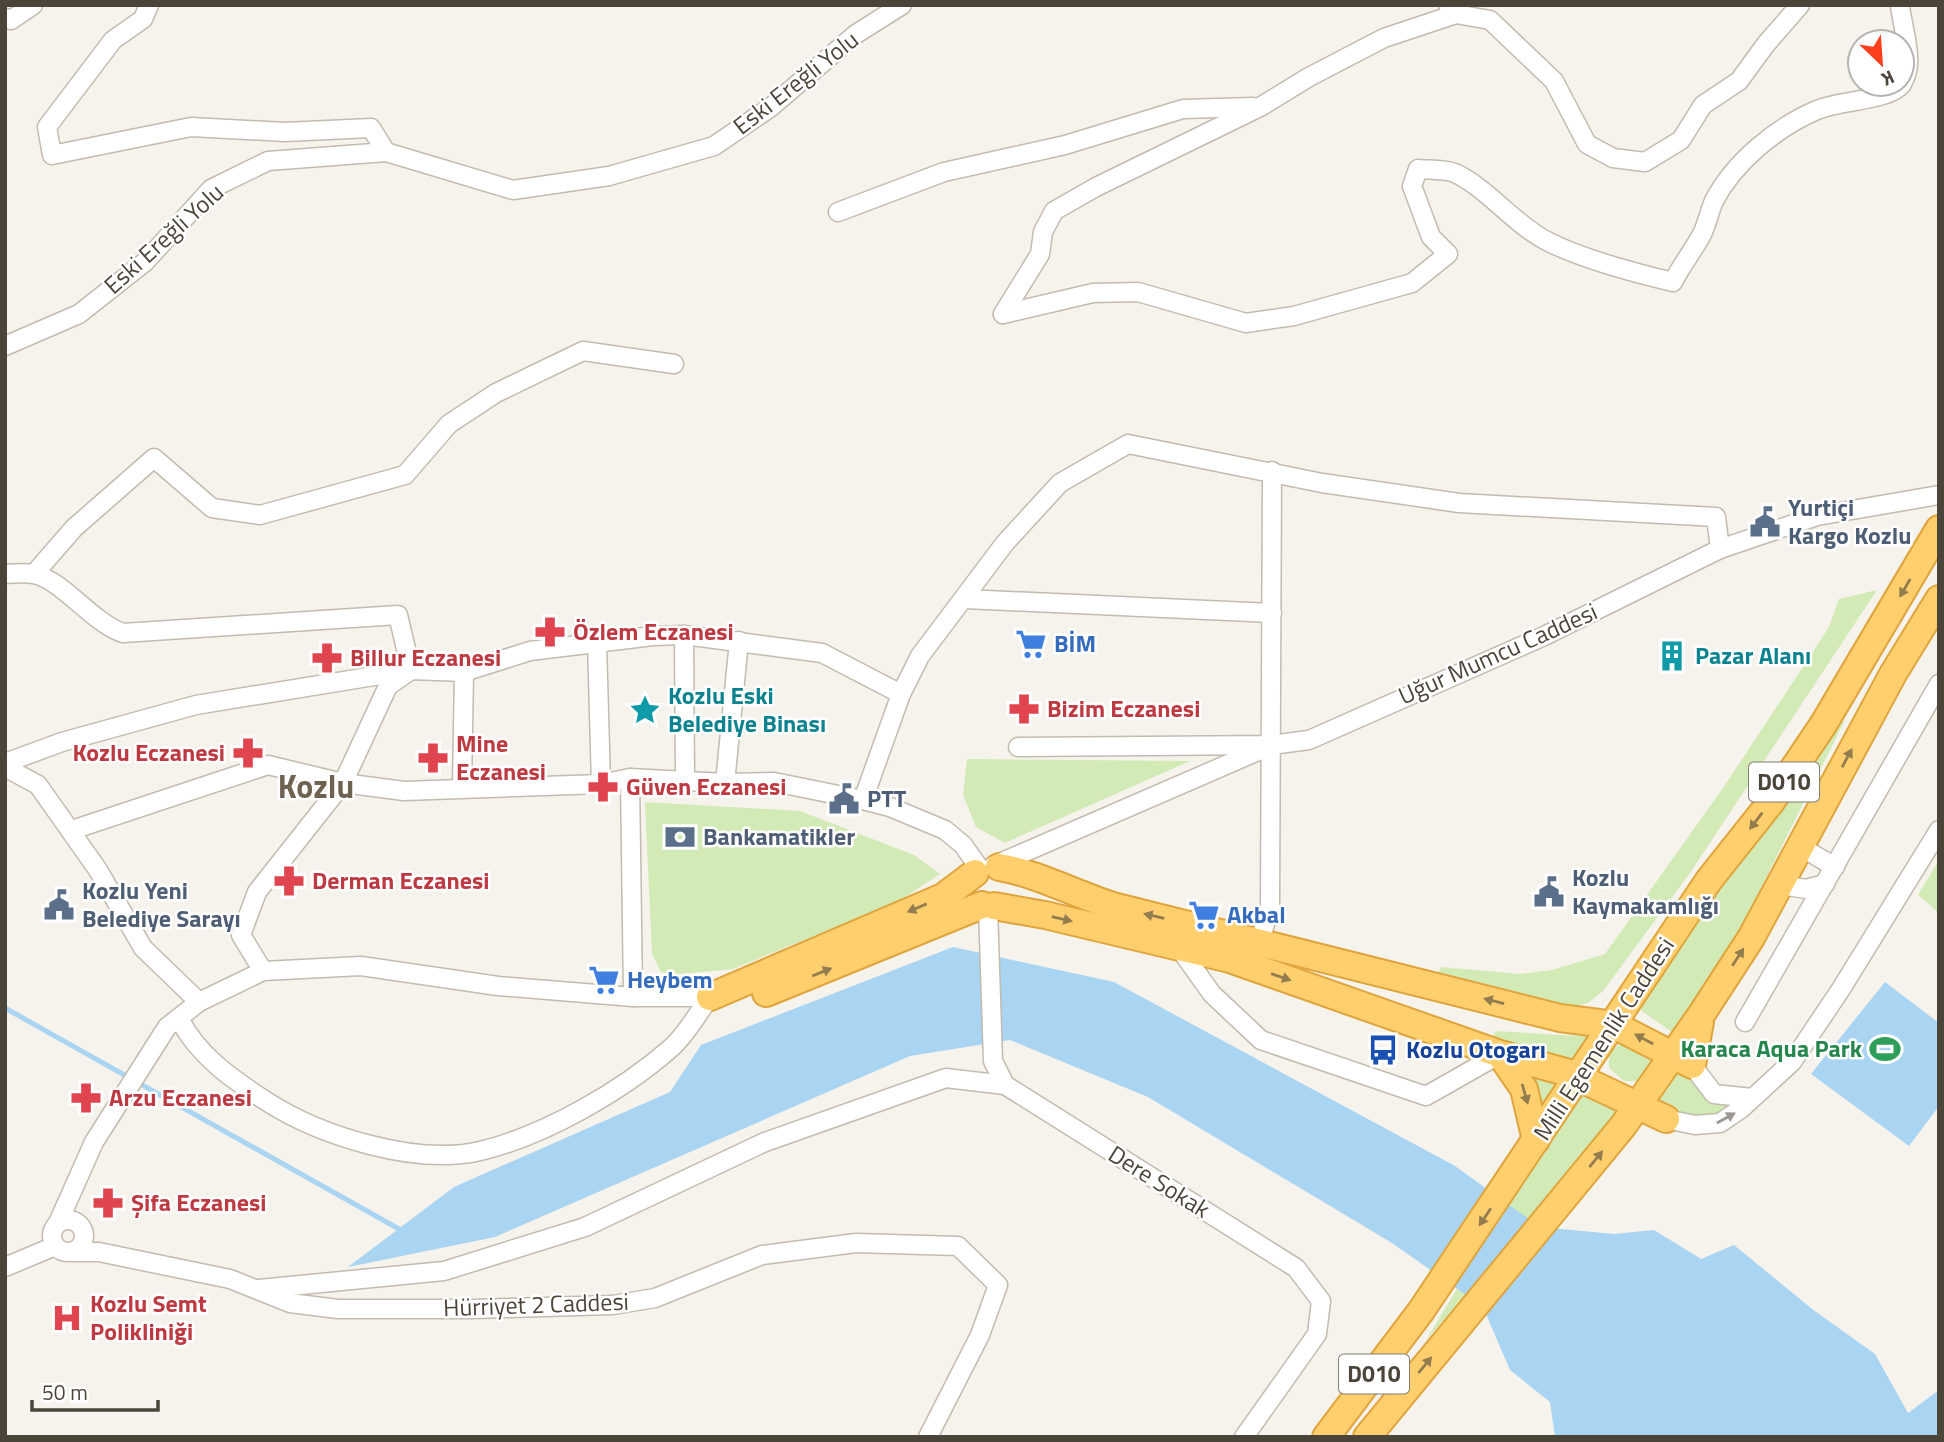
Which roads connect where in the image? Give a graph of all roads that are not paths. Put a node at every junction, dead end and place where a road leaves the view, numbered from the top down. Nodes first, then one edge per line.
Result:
1 (33, 5) edge
2 (149, 5) edge
3 (902, 5) edge
4 (1800, 5) edge
5 (1900, 5) edge
6 (1451, 10) edge
7 (5, 18) edge
8 (1903, 28) edge
9 (1875, 98) edge
10 (1260, 107) junction
11 (386, 152) junction
12 (838, 212) dead end
13 (5, 346) edge
14 (674, 364) dead end
15 (1272, 471) junction
16 (1939, 495) edge
17 (1939, 529) edge
18 (1720, 549) junction
19 (5, 574) edge
20 (34, 574) junction
21 (965, 599) junction
22 (1939, 599) edge
23 (1272, 613) junction
24 (684, 635) junction
25 (739, 641) junction
26 (597, 642) junction
27 (411, 670) junction
28 (464, 672) junction
29 (1939, 684) edge
30 (901, 694) junction
31 (1271, 745) junction
32 (1018, 747) dead end
33 (5, 765) edge
34 (630, 778) junction
35 (685, 779) junction
36 (342, 783) junction
37 (725, 783) junction
38 (601, 784) junction
39 (463, 787) junction
40 (863, 800) junction
41 (72, 830) junction
42 (1939, 830) edge
43 (1801, 847) junction
44 (1835, 867) junction
45 (987, 869) junction
46 (1781, 884) junction
47 (1825, 884) junction
48 (988, 906) junction
49 (1260, 941) junction
50 (1177, 945) junction
51 (263, 971) junction
52 (633, 996) junction
53 (710, 997) junction
54 (1629, 1000) junction
55 (199, 1002) junction
56 (1560, 1018) junction
57 (1745, 1021) dead end
58 (173, 1022) junction
59 (1614, 1025) junction
60 (1500, 1054) junction
61 (1682, 1060) junction
62 (1580, 1077) junction
63 (1005, 1085) junction
64 (1752, 1098) junction
65 (1638, 1104) junction
66 (1666, 1119) junction
67 (1623, 1126) junction
68 (1530, 1151) junction
69 (71, 1199) junction
70 (58, 1223) junction
71 (83, 1231) junction
72 (55, 1246) junction
73 (73, 1252) junction
74 (99, 1252) junction
75 (5, 1267) edge
76 (258, 1289) junction
77 (928, 1437) edge
78 (1244, 1437) edge
79 (1326, 1437) edge
80 (1367, 1437) edge

1 - 7 street
2 - 11 street
3 - 11 street, Eski Ereğli Yolu
4 - 6 street
5 - 8 street
6 - 10 street
9 - 10 street
10 - 12 street
11 - 13 street, Eski Ereğli Yolu
14 - 20 street
15 - 18 street
15 - 21 street
15 - 23 street
16 - 18 street, Uğur Mumcu Caddesi
17 -> 54 highway, Milli Egemenlik Caddesi / D010
18 - 31 street, Uğur Mumcu Caddesi
19 - 20 street
20 - 27 street
21 - 23 street
21 - 30 street
43 -> 22 highway, D010
23 - 31 street
24 - 25 street
24 - 26 street
24 - 35 street
25 - 30 street
25 - 37 street
26 - 28 street
26 - 38 street
27 - 28 street
27 - 33 street
27 - 36 street
28 - 39 street
29 - 44 street
30 - 40 street
31 - 32 street
31 - 45 street
31 - 49 street
33 - 41 street
34 - 35 street
34 - 38 street
34 - 52 street
35 - 37 street
36 - 39 street
36 - 41 street
36 - 51 street
37 - 40 street
38 - 39 street
40 - 45 street
41 - 55 street
42 - 64 street
43 - 44 street
43 - 46 highway, D010
44 - 47 street
45 - 48 highway
45 - 48 highway
49 -> 45 highway
45 -> 53 highway
46 - 47 street
61 -> 46 highway, D010
47 - 57 street
48 -> 50 highway
53 -> 48 highway
48 - 63 street
56 -> 49 highway
50 -> 60 highway
50 - 60 street
51 - 52 street
51 - 55 street
52 - 53 street
53 - 58 street
54 - 56 highway
54 - 59 highway, Milli Egemenlik Caddesi / D010
55 - 58 street
56 - 59 highway
58 - 69 street
61 -> 59 highway
59 - 62 highway, Milli Egemenlik Caddesi / D010
60 - 62 highway
60 -> 68 highway
61 - 64 street
61 - 65 highway, D010
62 - 65 highway
62 - 68 highway, Milli Egemenlik Caddesi / D010
63 - 76 street
63 - 78 street, Dere Sokak
66 -> 64 street
65 - 66 highway
65 - 67 highway, D010
66 - 67 highway
80 -> 67 highway, D010
68 -> 79 highway, Milli Egemenlik Caddesi / D010
69 - 70 street
69 - 71 street
70 - 71 street
70 - 72 street
71 - 73 street
71 - 74 street
72 - 73 street
72 - 75 street
73 - 74 street, Hürriyet 2 Caddesi
74 - 76 street, Hürriyet 2 Caddesi
76 - 77 street, Hürriyet 2 Caddesi

